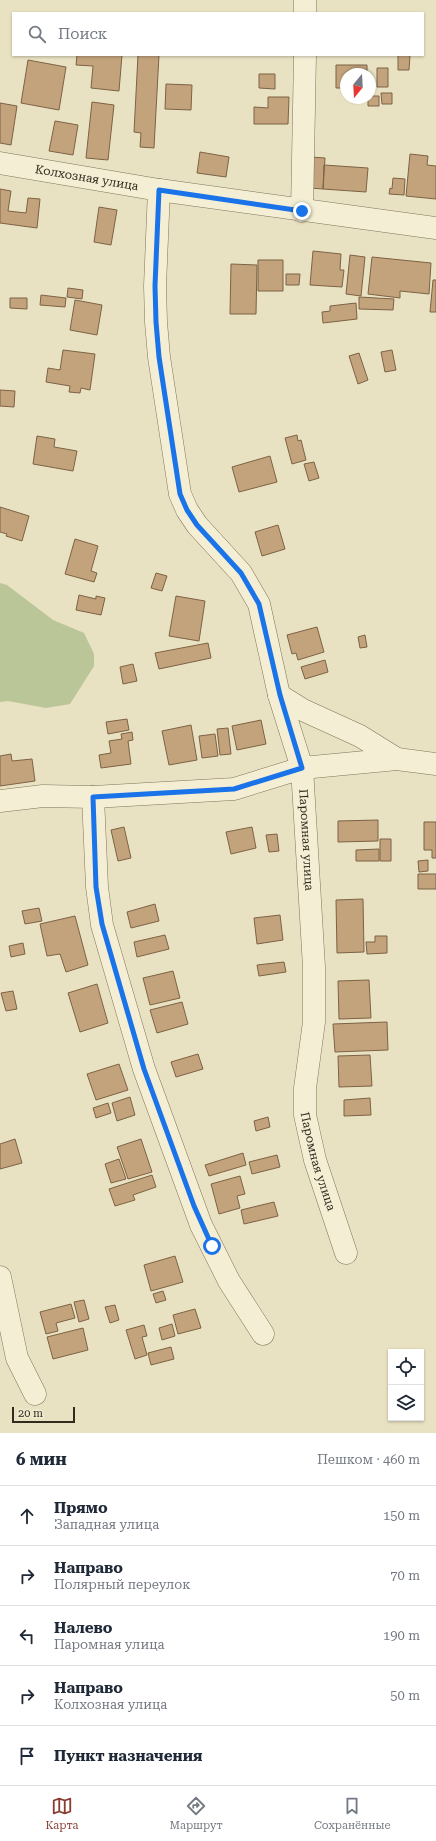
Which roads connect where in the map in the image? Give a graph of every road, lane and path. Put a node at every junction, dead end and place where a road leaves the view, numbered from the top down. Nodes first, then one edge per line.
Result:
1 (305, 0) edge
2 (305, 12) edge
3 (304, 56) edge
4 (0, 163) edge
5 (159, 190) junction
6 (302, 211) junction
7 (436, 228) edge
8 (280, 695) junction
9 (397, 759) junction
10 (436, 764) edge
11 (302, 768) junction
12 (93, 797) junction
13 (0, 801) edge
14 (346, 1253) dead end
15 (0, 1277) edge
16 (263, 1334) dead end
17 (35, 1394) dead end

1 - 2 street
3 - 6 street
4 - 5 street, Колхозная улица
5 - 6 street, Колхозная улица
5 - 8 street, Паромная улица
6 - 7 street, Колхозная улица
8 - 9 street
8 - 11 street, Паромная улица
9 - 10 street
9 - 11 street
11 - 12 street
11 - 14 street, Паромная улица
12 - 13 street
12 - 16 street
15 - 17 street

